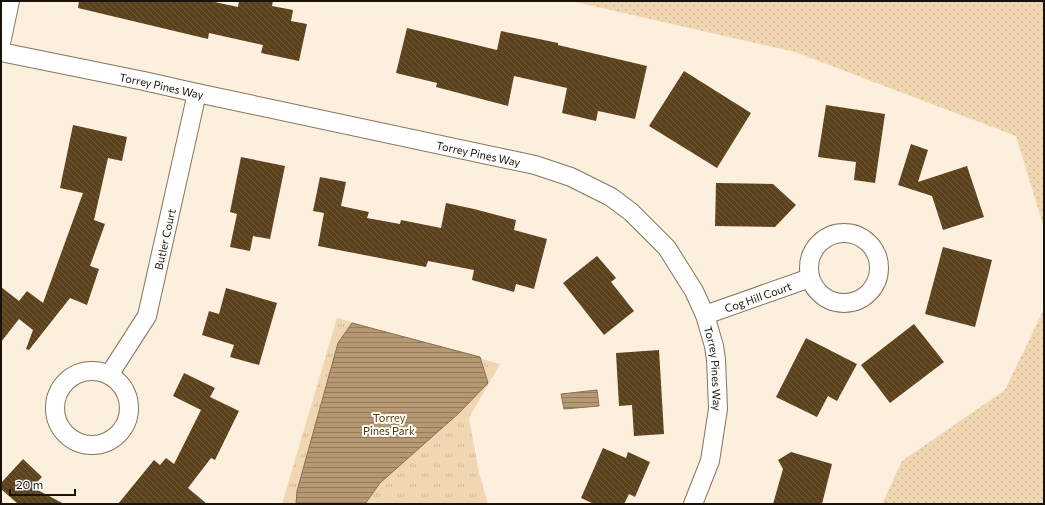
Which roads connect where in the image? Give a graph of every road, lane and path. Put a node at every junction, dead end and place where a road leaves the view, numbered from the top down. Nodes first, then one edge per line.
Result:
1 (10, 1) edge
2 (1, 43) edge
3 (1, 52) edge
4 (197, 94) junction
5 (810, 278) dead end
6 (705, 315) junction
7 (109, 375) junction
8 (693, 504) edge

1 - 2 street
3 - 4 street, Torrey Pines Way
4 - 6 street, Torrey Pines Way
4 - 7 street, Butler Court
5 - 6 street, Cog Hill Court
6 - 8 street, Torrey Pines Way
7 - 7 street

